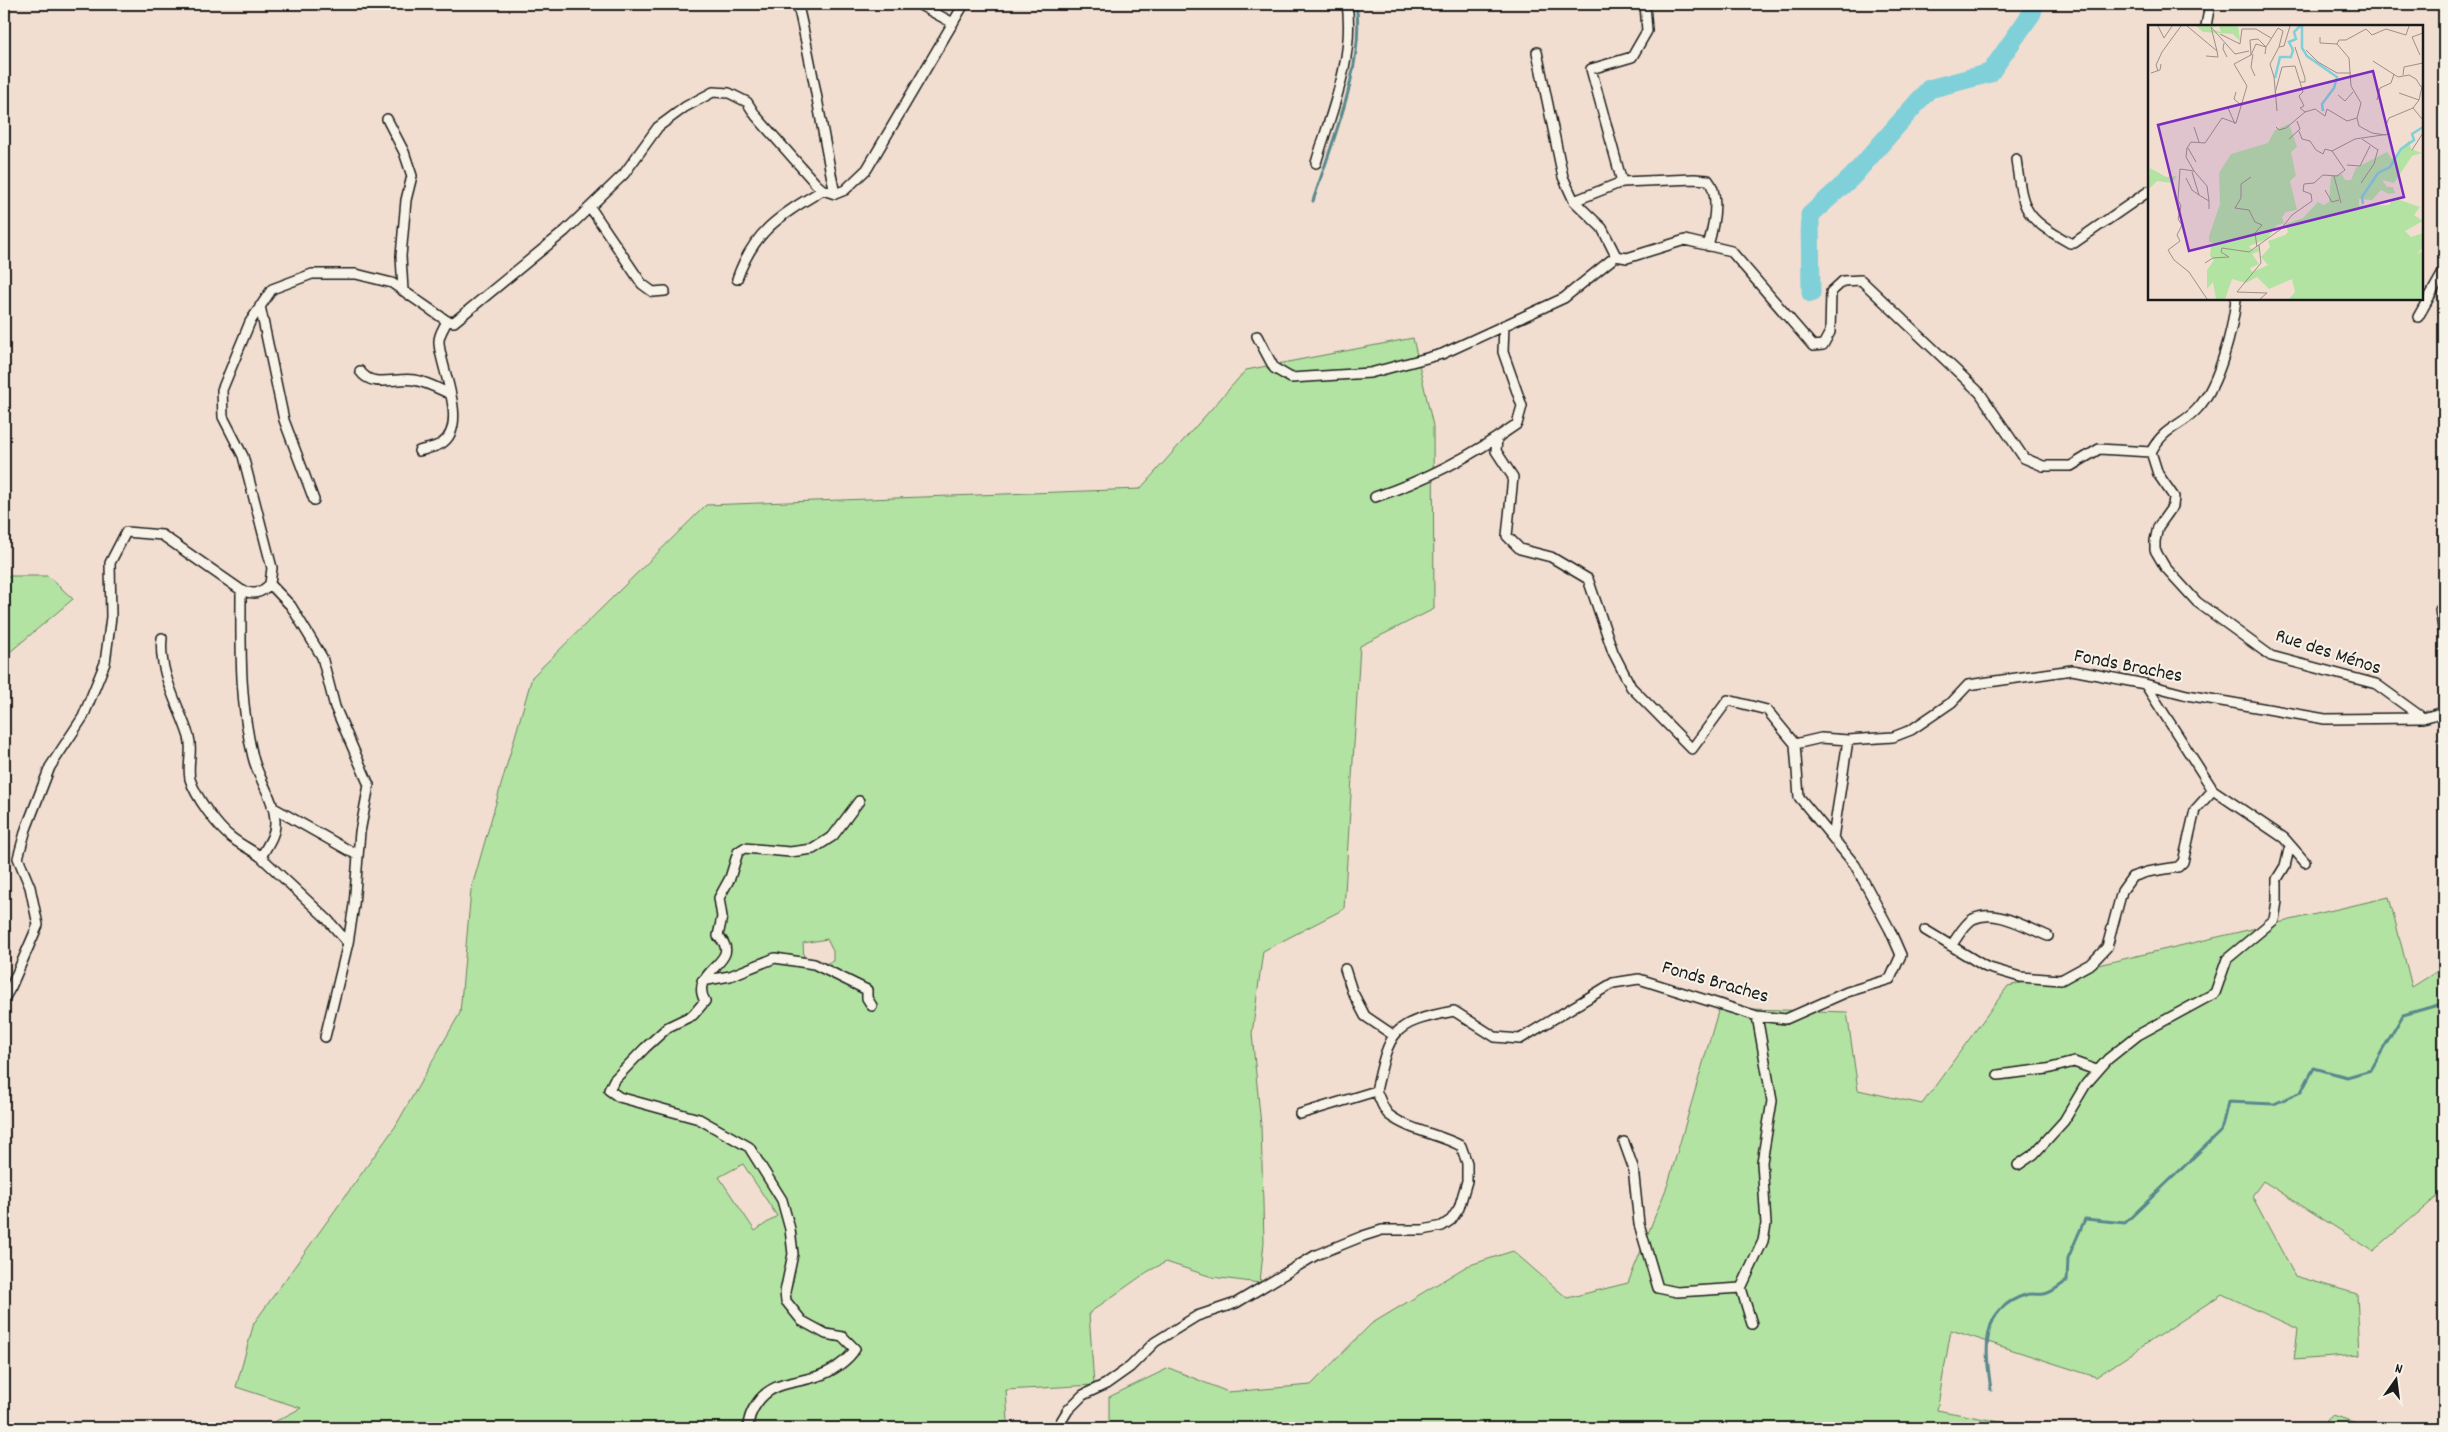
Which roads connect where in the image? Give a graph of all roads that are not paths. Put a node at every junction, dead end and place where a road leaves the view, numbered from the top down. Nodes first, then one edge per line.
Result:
1 (918, 4) edge
2 (964, 4) edge
3 (1347, 4) edge
4 (1644, 4) edge
5 (2210, 4) edge
6 (798, 6) dead end
7 (953, 23) junction
8 (2206, 25) edge
9 (1537, 52) dead end
10 (387, 119) dead end
11 (2016, 159) dead end
12 (1316, 163) dead end
13 (1622, 182) junction
14 (823, 190) junction
15 (2148, 192) edge
16 (835, 194) junction
17 (1574, 201) junction
18 (590, 207) junction
19 (1708, 246) junction
20 (1616, 256) junction
21 (2444, 271) edge
22 (737, 279) dead end
23 (403, 291) junction
24 (665, 291) dead end
25 (2236, 300) edge
26 (260, 306) junction
27 (2418, 317) dead end
28 (448, 321) junction
29 (1504, 325) junction
30 (1257, 336) dead end
31 (360, 371) dead end
32 (450, 394) junction
33 (1498, 438) junction
34 (419, 451) dead end
35 (2151, 452) junction
36 (1375, 497) dead end
37 (314, 500) dead end
38 (270, 584) junction
39 (241, 590) junction
40 (2444, 604) edge
41 (2444, 634) edge
42 (162, 638) dead end
43 (2145, 684) junction
44 (2444, 712) edge
45 (2423, 718) junction
46 (1848, 740) junction
47 (1795, 744) junction
48 (2213, 790) junction
49 (859, 801) dead end
50 (272, 807) junction
51 (1833, 838) junction
52 (2290, 845) junction
53 (357, 855) junction
54 (261, 856) junction
55 (2305, 862) dead end
56 (1925, 930) dead end
57 (2048, 936) dead end
58 (348, 943) junction
59 (1951, 946) junction
60 (1345, 969) dead end
61 (702, 981) junction
62 (4, 999) edge
63 (872, 1006) dead end
64 (1757, 1016) junction
65 (1393, 1035) junction
66 (325, 1037) dead end
67 (2096, 1070) junction
68 (1998, 1075) dead end
69 (1376, 1091) junction
70 (1300, 1114) dead end
71 (1624, 1142) dead end
72 (2018, 1165) dead end
73 (1741, 1288) junction
74 (1752, 1324) dead end
75 (748, 1428) edge
76 (1057, 1428) edge

1 - 7 street
2 - 7 street
3 - 12 street
4 - 13 street
5 - 8 street
6 - 16 street
7 - 16 street
9 - 17 street
10 - 23 street
11 - 15 street
13 - 17 street
13 - 19 street
14 - 16 street
14 - 18 street
14 - 22 street
17 - 20 street
18 - 24 street
18 - 28 street
19 - 20 street
19 - 35 street
20 - 29 street
21 - 27 street
23 - 26 street
23 - 28 street
25 - 35 street
26 - 37 street
26 - 38 street
28 - 32 street
29 - 30 street
29 - 33 street
31 - 32 street
32 - 34 street
33 - 36 street
33 - 47 street
35 - 45 street, Rue des Ménos
38 - 39 street
38 - 53 street
39 - 50 street
39 - 62 street
40 - 41 street
42 - 54 street
43 - 45 street, Fonds Braches
43 - 46 street, Fonds Braches
43 - 48 street
44 - 45 street, Fonds Braches
46 - 47 street, Fonds Braches
46 - 51 street
47 - 51 street, Fonds Braches
48 - 52 street
48 - 59 street
49 - 61 street
50 - 53 street
50 - 54 street
51 - 64 street, Fonds Braches
52 - 55 street
52 - 67 street
53 - 58 street
54 - 58 street
56 - 59 street
57 - 59 street
58 - 66 street
60 - 65 street
61 - 63 street
61 - 75 street
64 - 65 street, Fonds Braches
64 - 73 street
65 - 69 street
67 - 68 street
67 - 72 street
69 - 70 street
69 - 76 street
71 - 73 street
73 - 74 street

